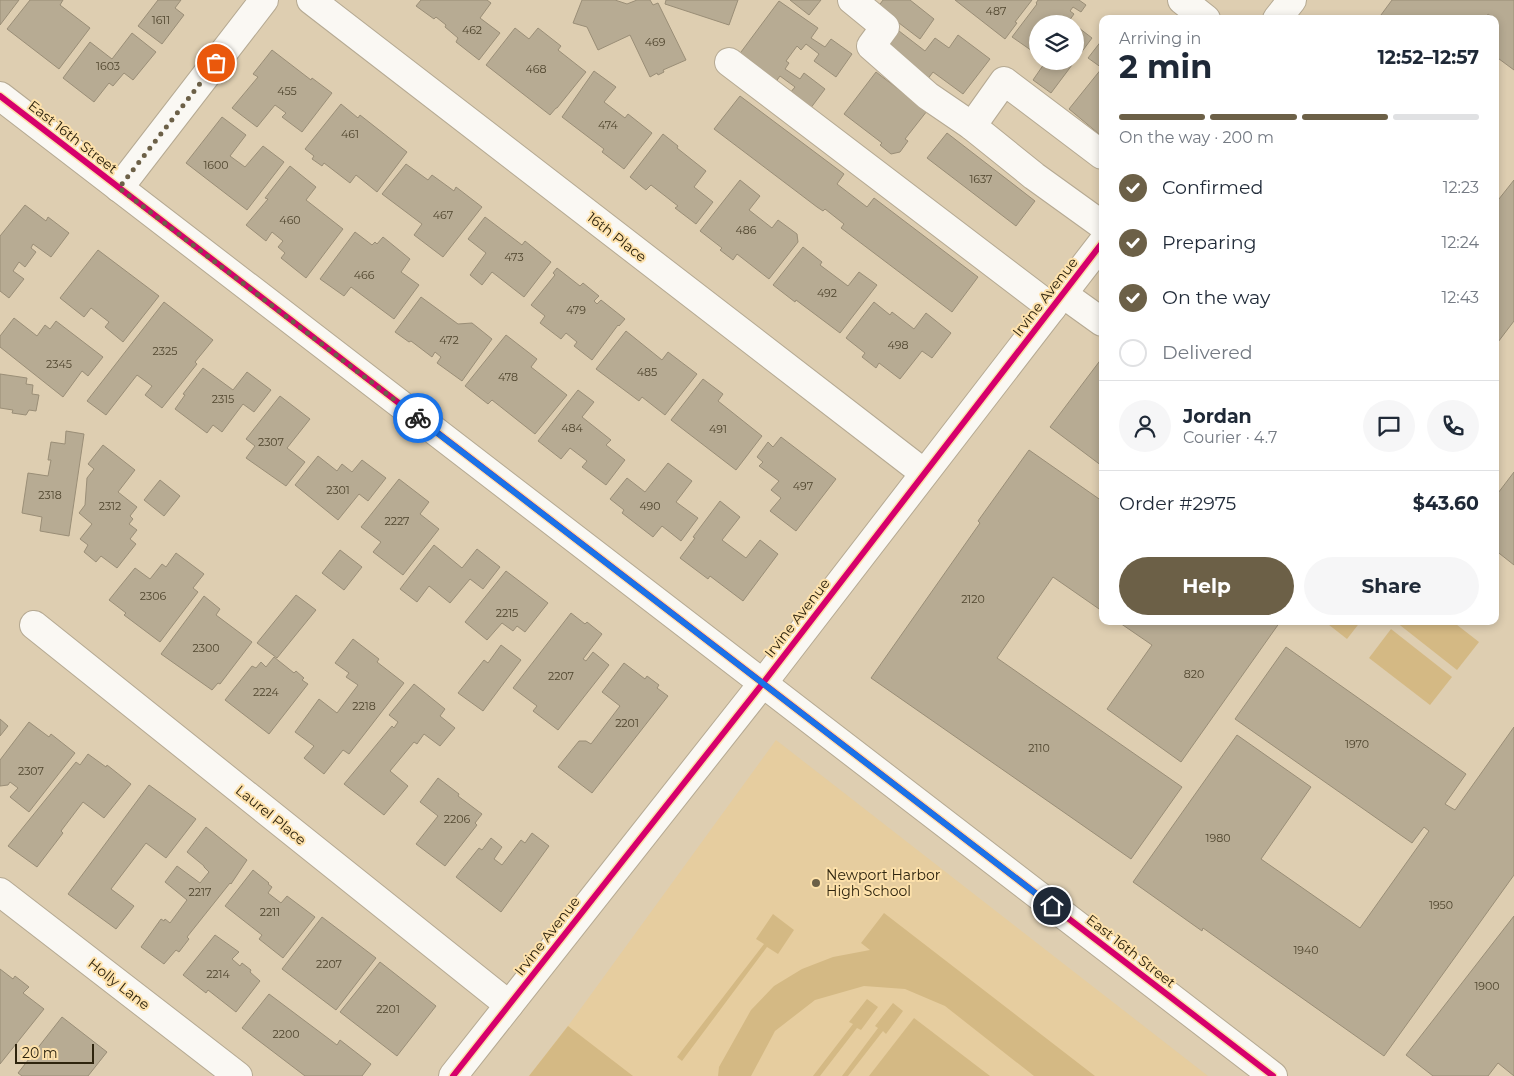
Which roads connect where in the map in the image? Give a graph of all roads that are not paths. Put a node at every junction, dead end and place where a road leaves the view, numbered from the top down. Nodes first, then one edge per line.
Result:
1 (264, 0) edge
2 (311, 0) edge
3 (852, 0) edge
4 (1182, 0) edge
5 (1292, 0) edge
6 (1201, 15) edge
7 (1280, 15) edge
8 (729, 62) dead end
9 (0, 96) edge
10 (972, 126) junction
11 (1099, 153) edge
12 (119, 188) junction
13 (1099, 223) edge
14 (1099, 247) edge
15 (1057, 301) junction
16 (1099, 321) edge
17 (924, 473) junction
18 (34, 625) dead end
19 (763, 683) junction
20 (0, 892) edge
21 (509, 1005) junction
22 (238, 1076) edge
23 (453, 1076) edge
24 (1273, 1076) edge

1 - 12 street
2 - 17 street, 16th Place
3 - 10 street
4 - 6 street
5 - 7 street
8 - 15 street
9 - 12 street, East 16th Street
10 - 11 street
10 - 13 street
12 - 19 street, East 16th Street
14 - 15 street, Irvine Avenue
15 - 16 street
15 - 17 street, Irvine Avenue
17 - 19 street, Irvine Avenue
18 - 21 street, Laurel Place
19 - 21 street, Irvine Avenue
19 - 24 street, East 16th Street
20 - 22 street, Holly Lane
21 - 23 street, Irvine Avenue

